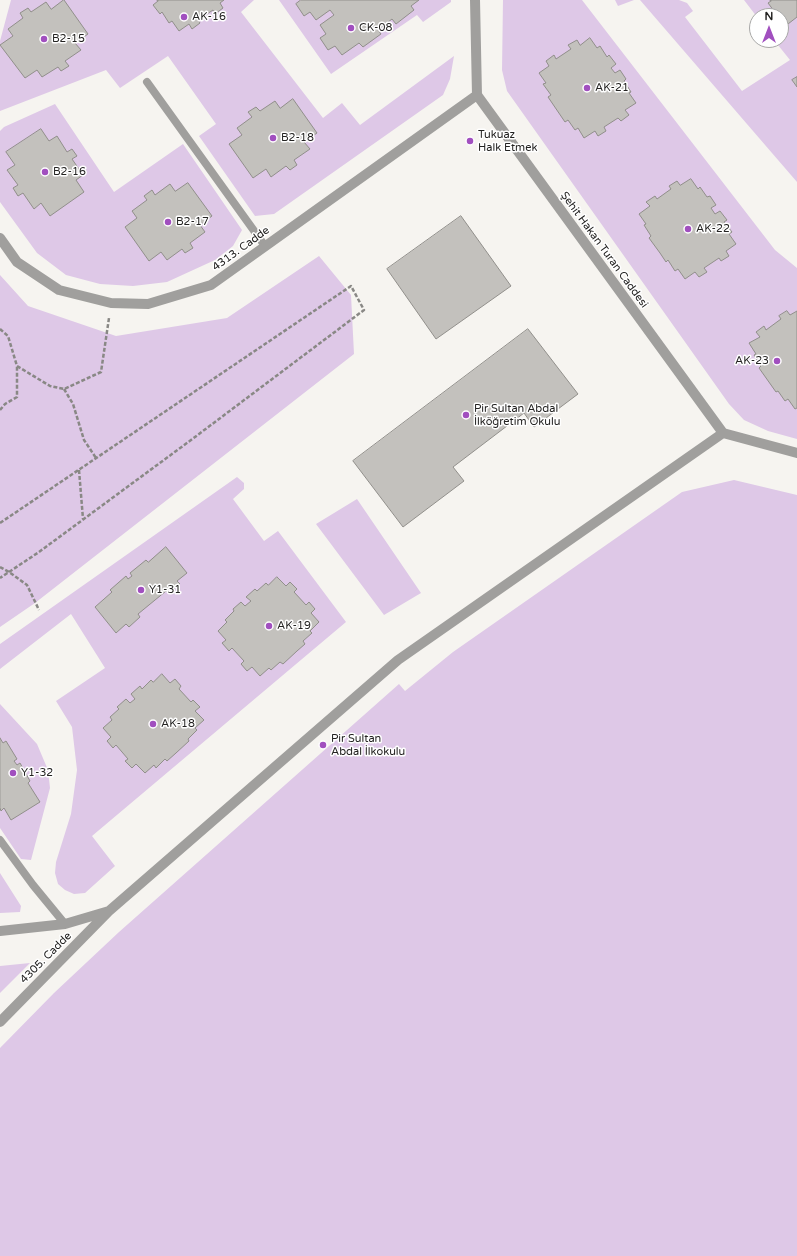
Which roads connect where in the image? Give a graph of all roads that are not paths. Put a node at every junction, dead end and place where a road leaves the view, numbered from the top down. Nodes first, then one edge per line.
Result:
1 (475, 0) edge
2 (147, 82) dead end
3 (477, 95) junction
4 (0, 238) edge
5 (265, 246) junction
6 (723, 433) junction
7 (797, 453) edge
8 (0, 840) edge
9 (109, 911) junction
10 (66, 924) junction
11 (0, 931) edge
12 (0, 1022) edge

1 - 3 street
2 - 5 lane
3 - 5 street, 4313. Cadde
3 - 6 street, Şehit Hakan Turan Caddesi
4 - 5 street, 4313. Cadde
6 - 7 street
6 - 9 street, 4305. Cadde
8 - 10 lane
9 - 10 street
9 - 12 street, 4305. Cadde
10 - 11 street

